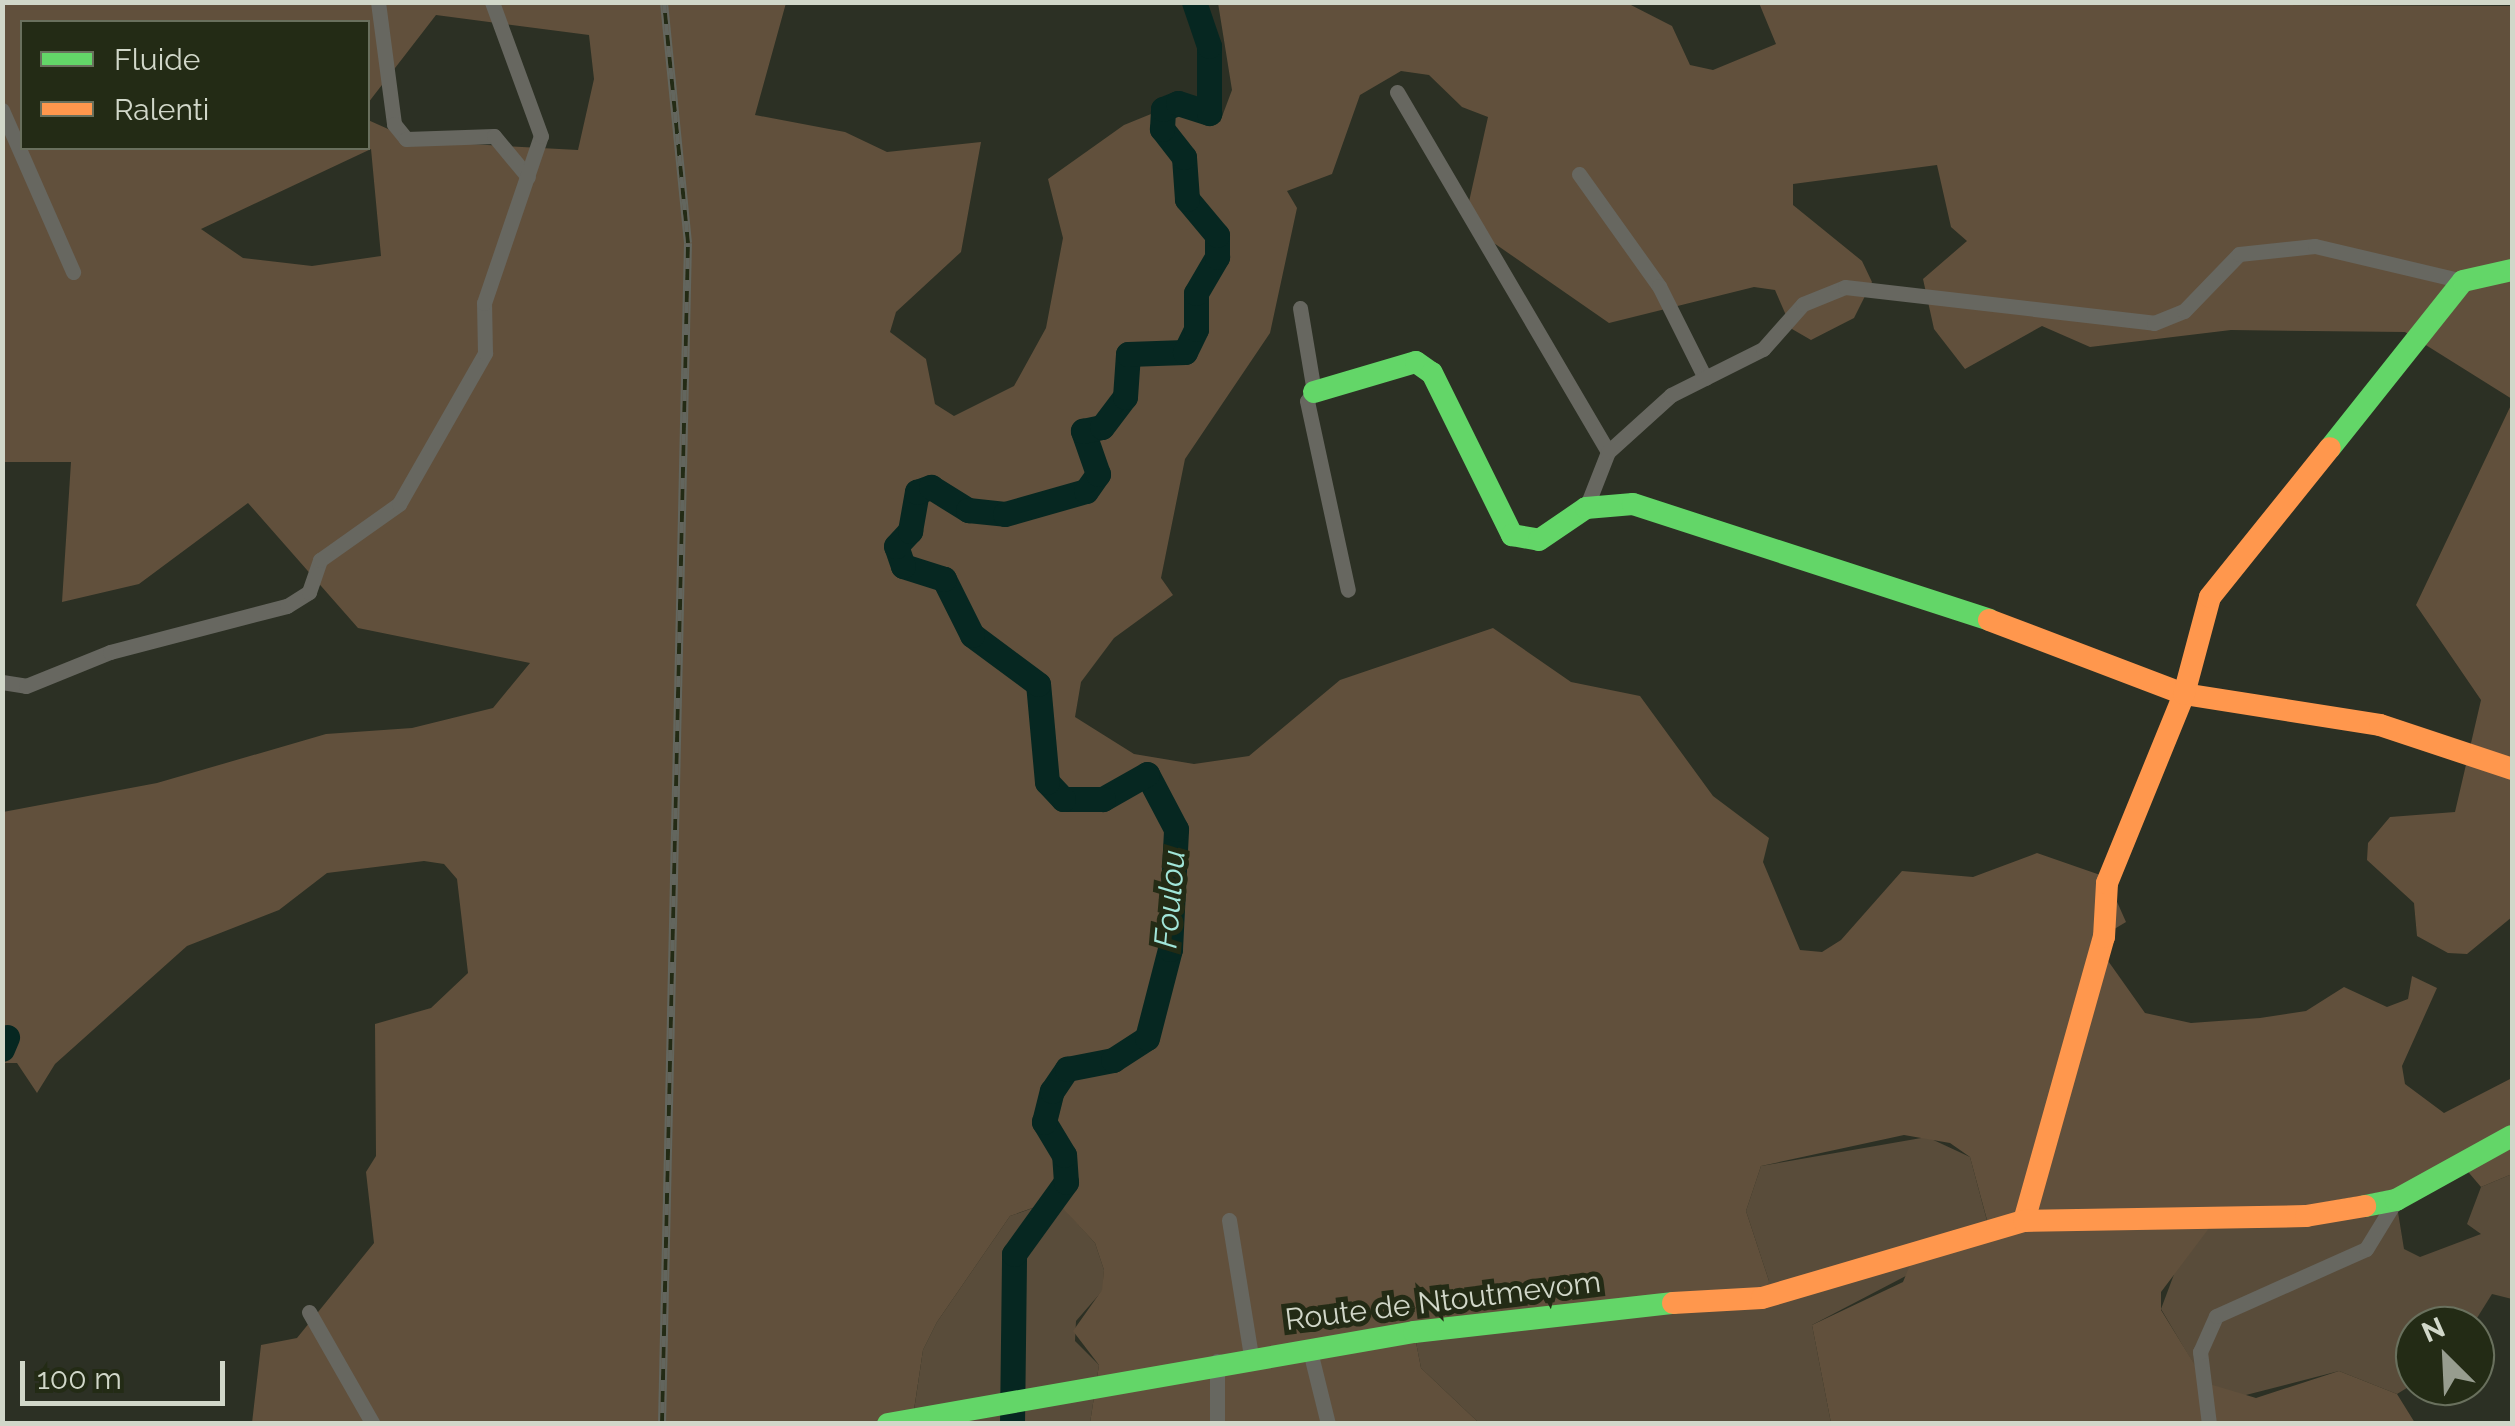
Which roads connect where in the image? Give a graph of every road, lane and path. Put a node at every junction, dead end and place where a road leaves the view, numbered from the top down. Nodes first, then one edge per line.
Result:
1 (378, 2) edge
2 (492, 2) edge
3 (1396, 92) dead end
4 (2, 110) edge
5 (1579, 174) dead end
6 (528, 176) junction
7 (2512, 270) edge
8 (72, 272) dead end
9 (2464, 281) junction
10 (1300, 308) dead end
11 (1706, 378) junction
12 (1314, 392) junction
13 (1608, 452) junction
14 (1586, 508) junction
15 (1348, 590) dead end
16 (2, 682) edge
17 (2184, 694) junction
18 (2512, 769) edge
19 (2511, 1139) edge
20 (2396, 1200) junction
21 (1230, 1220) dead end
22 (2024, 1221) junction
23 (309, 1312) dead end
24 (1309, 1347) junction
25 (1250, 1356) junction
26 (1217, 1361) junction
27 (373, 1424) edge
28 (888, 1424) edge
29 (1217, 1424) edge
30 (1328, 1424) edge
31 (2209, 1424) edge

1 - 6 street
2 - 6 street
3 - 13 street
4 - 8 street
5 - 11 street
6 - 16 street
7 - 9 street
9 - 11 street
9 - 17 street
10 - 12 street
11 - 13 street
12 - 14 street
12 - 15 street
13 - 14 street
14 - 17 street
17 - 18 street
17 - 22 street
19 - 20 street, Route de Ntoutmevom
20 - 22 street, Route de Ntoutmevom
20 - 31 street
21 - 25 street
22 - 24 street, Route de Ntoutmevom
23 - 27 street
24 - 25 street, Route de Ntoutmevom
24 - 30 street
25 - 26 street, Route de Ntoutmevom
26 - 28 street, Route de Ntoutmevom
26 - 29 street

